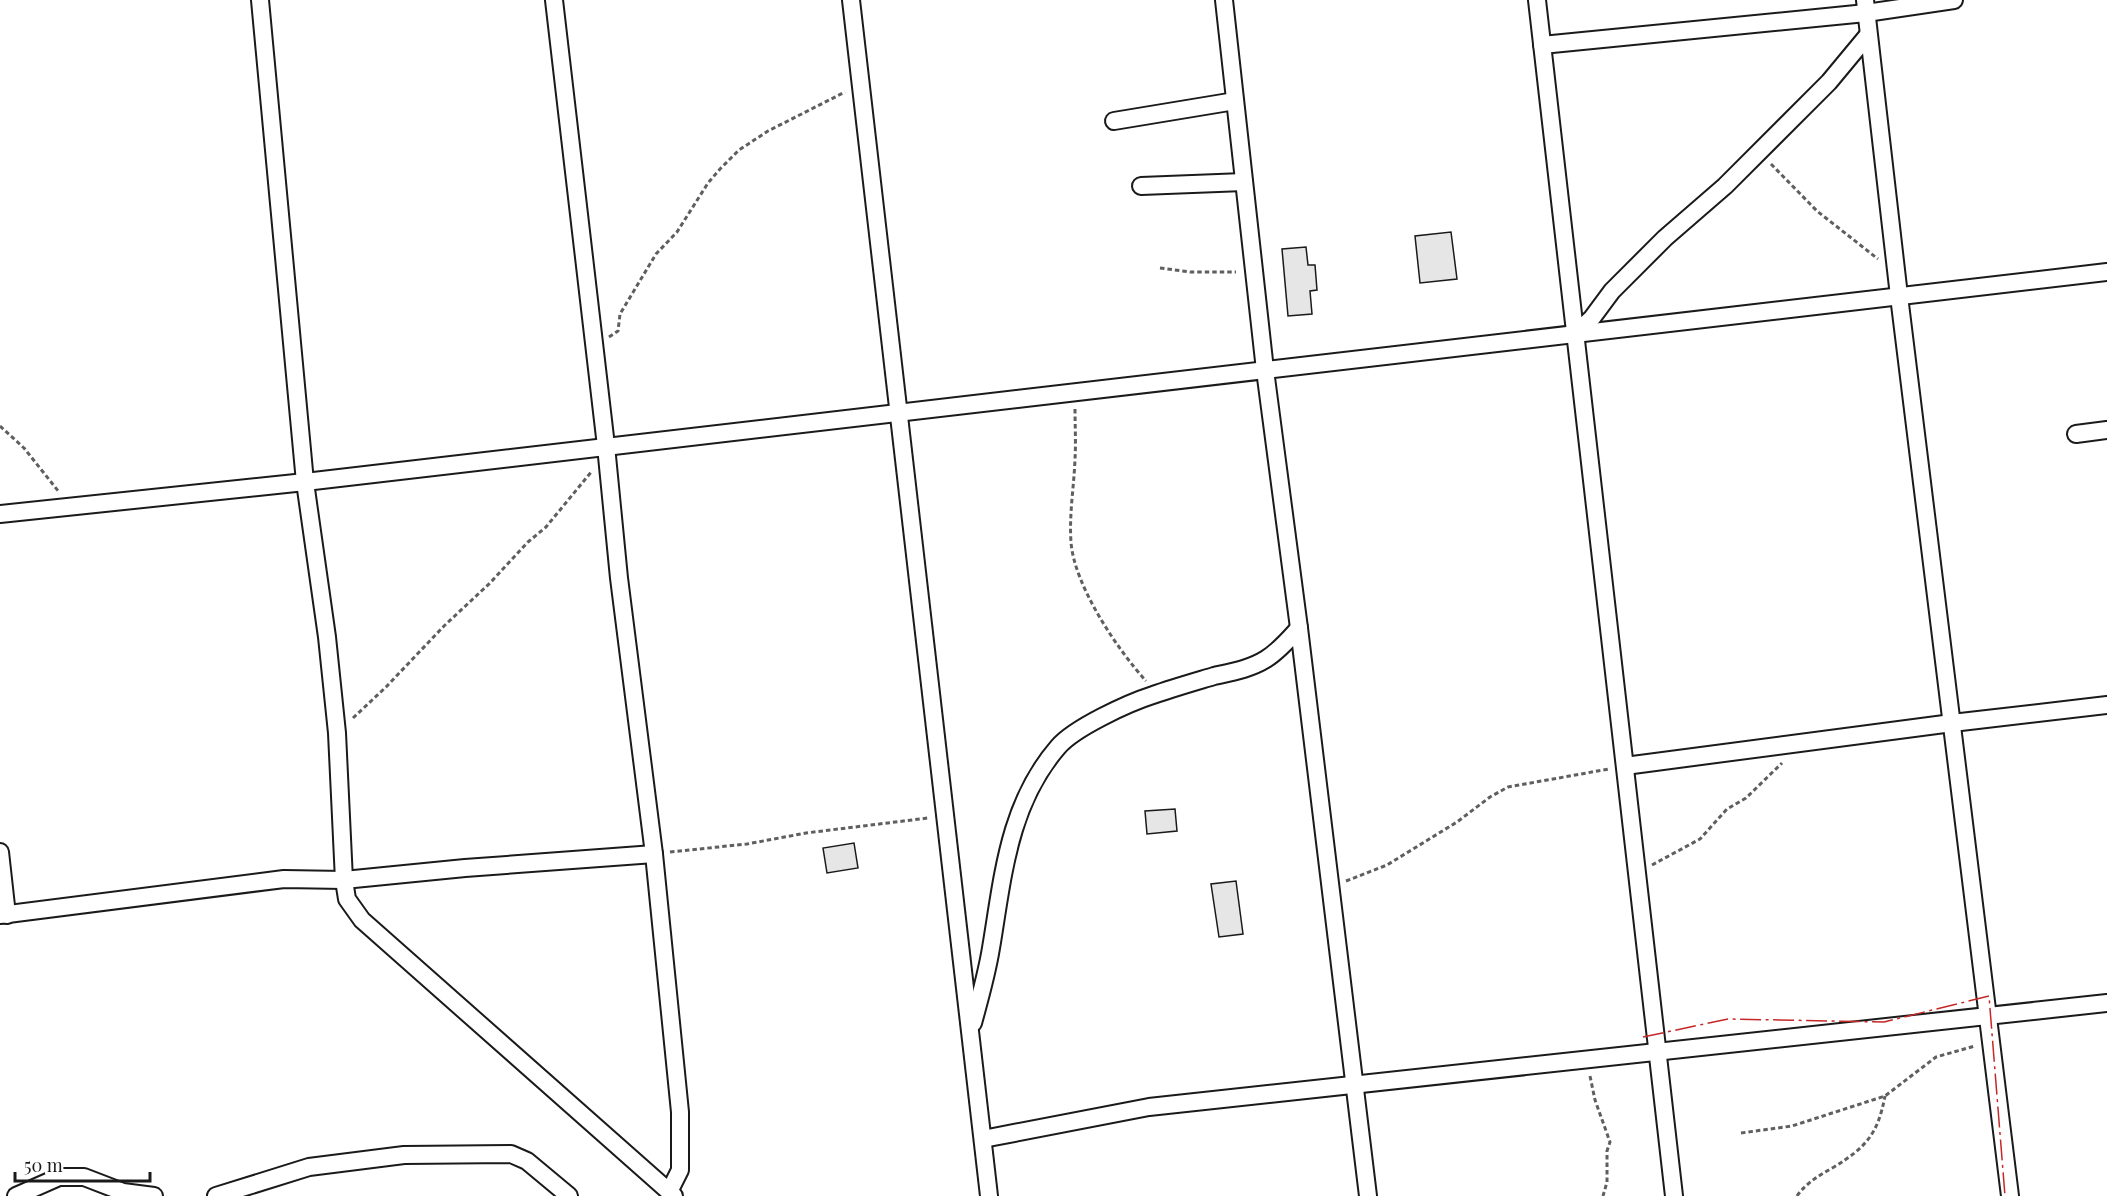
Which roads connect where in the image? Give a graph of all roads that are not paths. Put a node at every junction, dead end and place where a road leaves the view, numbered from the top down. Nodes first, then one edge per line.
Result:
1 (260, 0) edge
2 (554, 0) edge
3 (851, 0) edge
4 (1224, 0) edge
5 (1537, 0) edge
6 (1954, 0) edge
7 (1865, 7) edge
8 (1868, 35) junction
9 (1542, 45) junction
10 (1235, 101) junction
11 (1114, 121) dead end
12 (1244, 182) junction
13 (1141, 186) dead end
14 (2107, 272) edge
15 (1899, 296) junction
16 (1575, 334) junction
17 (1265, 370) junction
18 (898, 412) junction
19 (2107, 430) edge
20 (2076, 434) dead end
21 (607, 450) junction
22 (305, 482) junction
23 (0, 514) edge
24 (1299, 628) junction
25 (2107, 705) edge
26 (1952, 723) junction
27 (1625, 766) junction
28 (0, 852) edge
29 (654, 854) junction
30 (344, 880) junction
31 (4, 915) edge
32 (2107, 1003) edge
33 (1988, 1016) junction
34 (970, 1032) junction
35 (1657, 1052) junction
36 (1355, 1084) junction
37 (982, 1139) junction
38 (672, 1194) edge
39 (16, 1196) edge
40 (154, 1196) edge
41 (216, 1196) edge
42 (569, 1196) edge
43 (989, 1196) edge
44 (1368, 1196) edge
45 (1674, 1196) edge
46 (2010, 1196) edge

1 - 22 street
2 - 21 street
3 - 18 street
4 - 10 street
5 - 9 street
6 - 7 street
7 - 8 street
7 - 9 street
8 - 15 street
8 - 16 street
9 - 16 street
10 - 11 street
10 - 12 street
12 - 13 street
12 - 17 street
14 - 15 street
15 - 16 street
15 - 26 street
16 - 17 street
16 - 27 street
17 - 18 street
17 - 24 street
18 - 21 street
18 - 34 street
19 - 20 street
21 - 22 street
21 - 29 street
22 - 23 street
22 - 30 street
24 - 34 street
24 - 36 street
25 - 26 street
26 - 27 street
26 - 33 street
27 - 35 street
28 - 31 street
29 - 30 street
29 - 38 street
30 - 31 street
30 - 38 street
32 - 33 street
33 - 35 street
33 - 46 street
34 - 37 street
35 - 36 street
35 - 45 street
36 - 37 street
36 - 44 street
37 - 43 street
39 - 40 street
41 - 42 street

